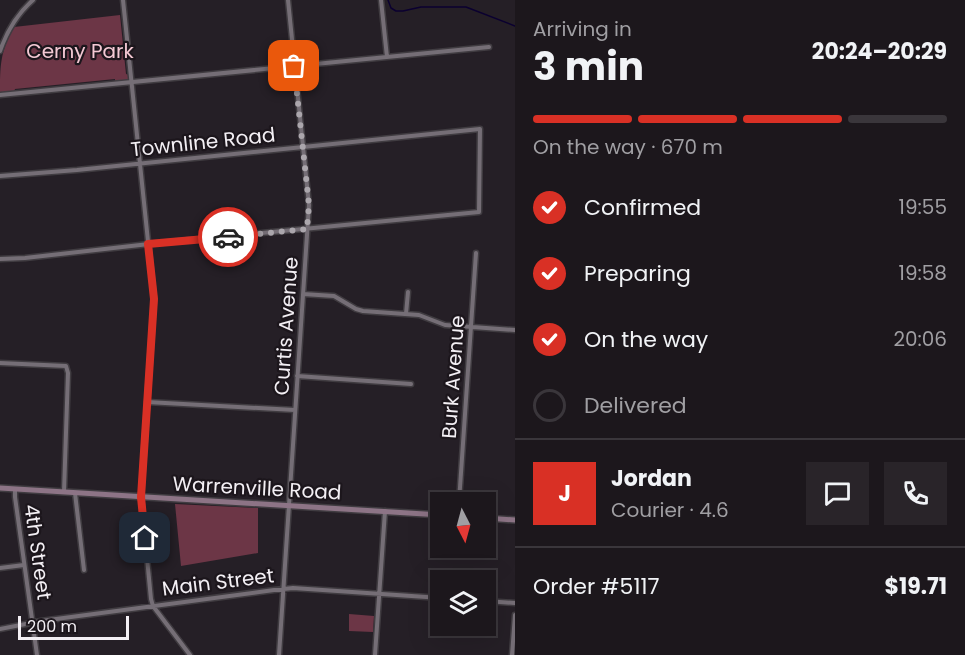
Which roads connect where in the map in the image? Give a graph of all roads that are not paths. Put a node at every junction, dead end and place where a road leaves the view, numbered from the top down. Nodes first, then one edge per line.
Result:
1 (33, 0) edge
2 (123, 0) edge
3 (288, 0) edge
4 (381, 0) edge
5 (489, 47) dead end
6 (0, 51) edge
7 (387, 57) junction
8 (294, 66) junction
9 (132, 82) junction
10 (0, 96) edge
11 (303, 147) junction
12 (140, 164) junction
13 (0, 176) edge
14 (307, 229) junction
15 (148, 244) junction
16 (476, 254) dead end
17 (0, 259) edge
18 (408, 292) dead end
19 (303, 294) junction
20 (406, 314) junction
21 (471, 326) junction
22 (515, 330) edge
23 (0, 363) edge
24 (297, 376) junction
25 (411, 384) dead end
26 (147, 402) junction
27 (295, 410) junction
28 (0, 488) edge
29 (15, 489) junction
30 (64, 492) junction
31 (460, 492) edge
32 (75, 493) junction
33 (141, 497) junction
34 (289, 505) junction
35 (385, 511) junction
36 (430, 514) edge
37 (496, 519) edge
38 (515, 520) edge
39 (24, 565) junction
40 (0, 568) edge
41 (84, 570) dead end
42 (283, 589) junction
43 (379, 594) junction
44 (430, 597) edge
45 (496, 602) edge
46 (515, 603) edge
47 (153, 606) junction
48 (515, 615) edge
49 (32, 624) junction
50 (0, 629) edge
51 (37, 655) edge
52 (190, 655) edge
53 (279, 655) edge
54 (375, 655) edge
55 (512, 655) edge

1 - 6 street
2 - 9 street
3 - 8 street, Curtis Avenue
4 - 7 street
5 - 7 street
7 - 8 street
8 - 9 street
8 - 11 street, Curtis Avenue
9 - 10 street
9 - 12 street
11 - 12 street, Townline Road
11 - 14 street, Curtis Avenue
11 - 14 street, Townline Road
12 - 13 street, Townline Road
12 - 15 street
14 - 15 street
14 - 19 street, Curtis Avenue
15 - 17 street
15 - 26 street
16 - 21 street, Burk Avenue
18 - 20 street
19 - 20 street
19 - 24 street, Curtis Avenue
20 - 21 street
21 - 22 street
21 - 31 street, Burk Avenue
23 - 30 street
24 - 25 street
24 - 27 street, Curtis Avenue
26 - 27 street
26 - 33 street
27 - 34 street, Curtis Avenue
28 - 29 main road, Warrenville Road
29 - 30 main road, Warrenville Road
29 - 39 street, 4th Street
30 - 32 main road, Warrenville Road
32 - 33 main road, Warrenville Road
32 - 41 street
33 - 34 main road, Warrenville Road
33 - 47 street
34 - 35 main road, Warrenville Road
34 - 42 street, Curtis Avenue
35 - 36 main road, Warrenville Road
35 - 43 street
37 - 38 main road
39 - 40 street
39 - 49 street, 4th Street
42 - 43 street, Main Street
42 - 47 street, Main Street
42 - 53 street, Curtis Avenue
43 - 44 street, Main Street
43 - 54 street
45 - 46 street
47 - 49 street, Main Street
47 - 52 street
48 - 55 street
49 - 50 street, Main Street
49 - 51 street, 4th Street

